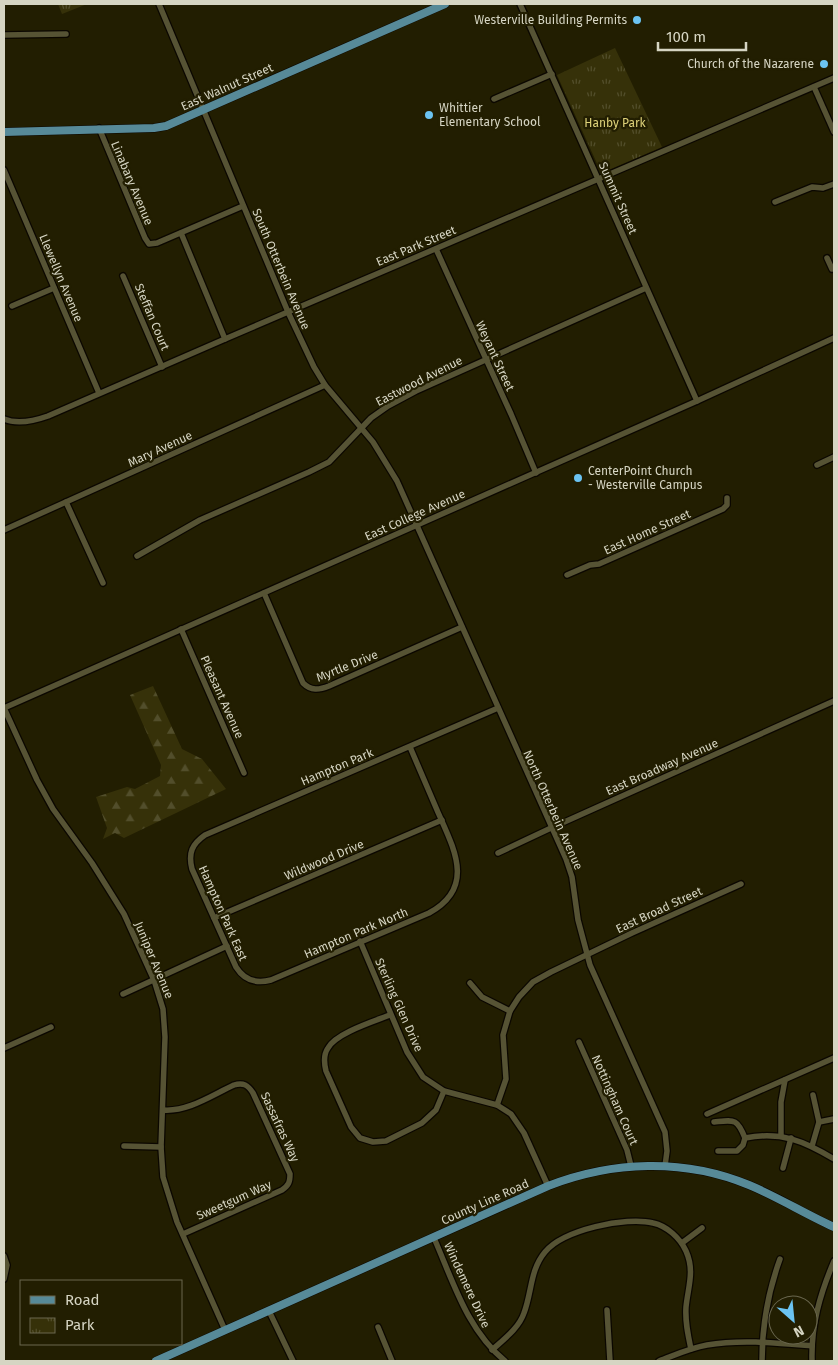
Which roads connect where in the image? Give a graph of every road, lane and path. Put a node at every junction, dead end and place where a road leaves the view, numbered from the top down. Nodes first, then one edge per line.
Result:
1 (159, 4) edge
2 (445, 4) edge
3 (520, 4) edge
4 (66, 34) dead end
5 (4, 35) edge
6 (552, 74) junction
7 (834, 78) edge
8 (814, 87) junction
9 (494, 98) dead end
10 (203, 109) junction
11 (99, 128) junction
12 (4, 132) edge
13 (834, 132) edge
14 (4, 170) edge
15 (598, 179) junction
16 (834, 184) edge
17 (775, 202) dead end
18 (243, 206) junction
19 (181, 233) junction
20 (436, 249) junction
21 (827, 258) dead end
22 (834, 268) edge
23 (123, 276) dead end
24 (54, 288) junction
25 (646, 288) junction
26 (12, 306) dead end
27 (288, 312) junction
28 (834, 338) edge
29 (224, 339) junction
30 (486, 358) junction
31 (162, 367) junction
32 (325, 385) junction
33 (99, 393) junction
34 (697, 401) junction
35 (4, 419) edge
36 (361, 428) junction
37 (834, 457) edge
38 (817, 465) dead end
39 (536, 473) junction
40 (727, 498) dead end
41 (66, 502) junction
42 (417, 525) junction
43 (4, 530) edge
44 (137, 556) dead end
45 (567, 575) dead end
46 (103, 583) dead end
47 (264, 593) junction
48 (462, 628) junction
49 (181, 629) junction
50 (834, 701) edge
51 (4, 708) edge
52 (498, 708) junction
53 (410, 746) junction
54 (244, 773) dead end
55 (442, 820) junction
56 (551, 828) junction
57 (190, 852) joint
58 (498, 853) dead end
59 (741, 884) dead end
60 (214, 918) junction
61 (360, 941) junction
62 (226, 946) junction
63 (586, 955) junction
64 (247, 979) joint
65 (154, 980) junction
66 (470, 983) dead end
67 (123, 994) dead end
68 (510, 1011) junction
69 (390, 1014) junction
70 (51, 1028) dead end
71 (579, 1042) dead end
72 (4, 1048) edge
73 (834, 1058) edge
74 (785, 1080) junction
75 (444, 1091) junction
76 (812, 1095) dead end
77 (497, 1104) junction
78 (163, 1110) junction
79 (707, 1114) dead end
80 (834, 1119) edge
81 (714, 1122) dead end
82 (819, 1122) junction
83 (781, 1136) junction
84 (746, 1138) junction
85 (791, 1138) junction
86 (124, 1146) dead end
87 (812, 1146) junction
88 (161, 1147) junction
89 (718, 1151) dead end
90 (834, 1159) edge
91 (631, 1166) junction
92 (665, 1166) junction
93 (783, 1168) dead end
94 (290, 1181) joint
95 (548, 1186) junction
96 (834, 1227) edge
97 (702, 1228) dead end
98 (183, 1234) junction
99 (434, 1238) junction
100 (682, 1243) junction
101 (4, 1256) edge
102 (780, 1259) dead end
103 (834, 1261) edge
104 (4, 1279) edge
105 (607, 1310) dead end
106 (269, 1311) junction
107 (378, 1327) dead end
108 (225, 1330) junction
109 (764, 1343) junction
110 (812, 1346) junction
111 (692, 1349) junction
112 (492, 1350) junction
113 (156, 1361) edge
114 (293, 1361) edge
115 (392, 1361) edge
116 (505, 1361) edge
117 (610, 1361) edge
118 (659, 1361) edge
119 (762, 1361) edge
120 (812, 1361) edge

1 - 10 street, South Otterbein Avenue
2 - 10 main road, East Walnut Street
3 - 6 street, Summit Street
4 - 5 street
6 - 9 street
6 - 15 street, Summit Street
7 - 8 street, East Park Street
8 - 13 street
8 - 15 street, East Park Street
10 - 11 main road, East Walnut Street
10 - 18 street, South Otterbein Avenue
11 - 12 main road, East Walnut Street
11 - 19 street, Linabary Avenue
14 - 24 street, Llewellyn Avenue
15 - 20 street, East Park Street
15 - 25 street, Summit Street
16 - 17 street
18 - 19 street
18 - 27 street, South Otterbein Avenue
19 - 29 street
20 - 27 street, East Park Street
20 - 30 street, Weyant Street
21 - 22 street
23 - 31 street, Steffan Court
24 - 26 street
24 - 33 street, Llewellyn Avenue
25 - 30 street, Eastwood Avenue
25 - 34 street, Summit Street
27 - 29 street, East Park Street
27 - 32 street, South Otterbein Avenue
28 - 34 street, East College Avenue
29 - 31 street, East Park Street
30 - 36 street, Eastwood Avenue
30 - 39 street, Weyant Street
31 - 33 street, East Park Street
32 - 36 street, South Otterbein Avenue
32 - 41 street, Mary Avenue
33 - 35 street, East Park Street
34 - 39 street, East College Avenue
36 - 42 street, South Otterbein Avenue
36 - 44 street, Eastwood Avenue
37 - 38 street
39 - 42 street, East College Avenue
40 - 45 street, East Home Street
41 - 43 street, Mary Avenue
41 - 46 street
42 - 47 street, East College Avenue
42 - 48 street, North Otterbein Avenue
47 - 48 street, Myrtle Drive
47 - 49 street, East College Avenue
48 - 52 street, North Otterbein Avenue
49 - 51 street, East College Avenue
49 - 54 street, Pleasant Avenue
50 - 56 street, East Broadway Avenue
51 - 65 street, Juniper Avenue
52 - 53 street, Hampton Park
52 - 56 street, North Otterbein Avenue
53 - 55 street
53 - 57 street, Hampton Park
55 - 60 street, Wildwood Drive
55 - 61 street, Hampton Park North
56 - 58 street, East Broadway Avenue
56 - 63 street, North Otterbein Avenue
57 - 60 street, Hampton Park East
59 - 63 street, East Broad Street
60 - 62 street, Hampton Park East
61 - 64 street, Hampton Park North
61 - 69 street, Sterling Glen Drive
62 - 64 street, Hampton Park East
62 - 65 street
63 - 68 street, East Broad Street
63 - 92 street, North Otterbein Avenue
65 - 67 street
65 - 78 street, Juniper Avenue
66 - 68 street
68 - 77 street
69 - 75 street, Sterling Glen Drive
69 - 75 street
70 - 72 street
71 - 91 street, Nottingham Court
73 - 74 street
74 - 79 street
74 - 83 street
75 - 77 street, Sterling Glen Drive
76 - 82 street
77 - 95 street, Sterling Glen Drive
78 - 88 street, Juniper Avenue
78 - 94 street, Sassafras Way
80 - 82 street
81 - 84 street
82 - 87 street
83 - 84 street
83 - 85 street
84 - 89 street
85 - 87 street
85 - 93 street
86 - 88 street
87 - 90 street
88 - 98 street, Juniper Avenue
91 - 92 main road, County Line Road
91 - 95 main road, County Line Road
92 - 96 main road, County Line Road
94 - 98 street, Sweetgum Way
95 - 99 main road, County Line Road
97 - 100 street
98 - 108 street, Juniper Avenue
99 - 106 main road, County Line Road
99 - 112 street, Windemere Drive
100 - 111 street
100 - 112 street
101 - 104 street
102 - 109 street
103 - 110 street
105 - 117 street
106 - 108 main road, County Line Road
106 - 114 street
107 - 115 street
108 - 113 main road, County Line Road
109 - 110 street
109 - 111 street
109 - 119 street
110 - 120 street
111 - 118 street
112 - 116 street, Windemere Drive

